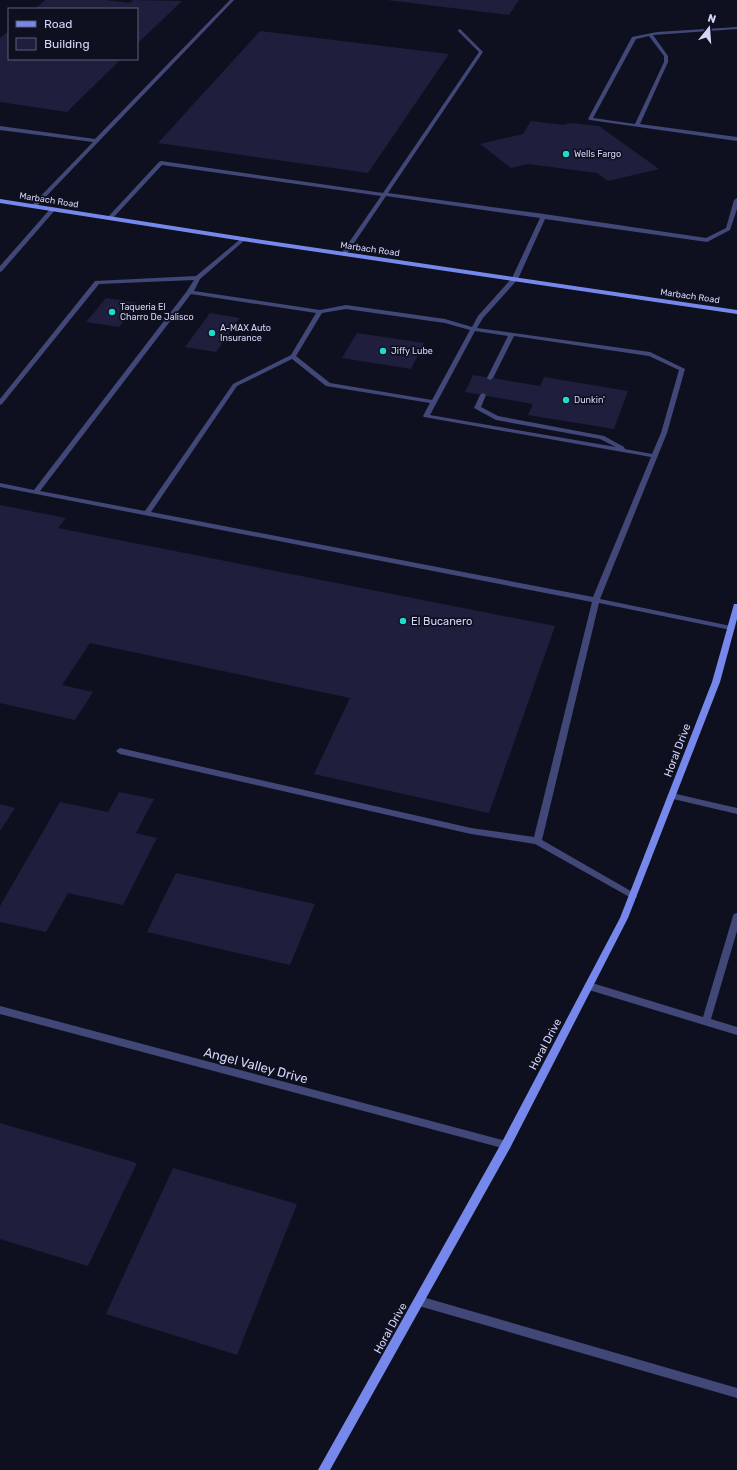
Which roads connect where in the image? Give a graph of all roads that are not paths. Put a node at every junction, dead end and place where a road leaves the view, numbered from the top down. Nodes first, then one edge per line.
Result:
1 (232, 0) edge
2 (737, 28) edge
3 (460, 30) dead end
4 (651, 35) junction
5 (637, 125) junction
6 (0, 128) edge
7 (737, 139) edge
8 (97, 141) junction
9 (386, 193) junction
10 (737, 200) edge
11 (0, 201) edge
12 (34, 206) junction
13 (53, 209) junction
14 (544, 216) junction
15 (110, 218) junction
16 (243, 239) junction
17 (344, 254) junction
18 (0, 270) edge
19 (198, 278) junction
20 (515, 279) junction
21 (190, 292) junction
22 (320, 312) junction
23 (737, 312) edge
24 (474, 329) junction
25 (512, 334) junction
26 (293, 356) junction
27 (490, 378) dead end
28 (483, 395) dead end
29 (433, 402) junction
30 (0, 403) edge
31 (628, 452) junction
32 (655, 456) junction
33 (0, 485) edge
34 (36, 492) junction
35 (146, 514) junction
36 (596, 600) junction
37 (737, 606) edge
38 (731, 628) junction
39 (120, 751) dead end
40 (672, 796) junction
41 (737, 811) edge
42 (537, 841) junction
43 (633, 896) junction
44 (737, 916) edge
45 (589, 986) junction
46 (0, 1010) edge
47 (706, 1021) junction
48 (737, 1031) edge
49 (506, 1145) junction
50 (419, 1301) junction
51 (737, 1393) edge
52 (324, 1470) edge

1 - 8 street
2 - 4 street
3 - 9 street
4 - 5 street
4 - 5 street
5 - 7 street
6 - 8 street
8 - 12 street
9 - 14 street
9 - 15 street
9 - 17 street
10 - 14 street
11 - 12 main road, Marbach Road
12 - 13 main road, Marbach Road
13 - 15 main road, Marbach Road
13 - 18 street
14 - 20 street
15 - 16 main road, Marbach Road
16 - 17 main road, Marbach Road
16 - 19 street
17 - 20 main road, Marbach Road
19 - 21 street
19 - 30 street
20 - 23 main road, Marbach Road
20 - 24 street
21 - 22 street
21 - 34 street
22 - 24 street
22 - 26 street
24 - 25 street
24 - 29 street
25 - 27 street
25 - 32 street
26 - 29 street
26 - 35 street
28 - 31 street
29 - 31 street
31 - 32 street
32 - 36 street
33 - 34 street
34 - 35 street
35 - 36 street
36 - 38 street
36 - 42 street
37 - 38 main road, Horal Drive
38 - 40 main road, Horal Drive
39 - 42 street
40 - 41 street
40 - 43 main road, Horal Drive
42 - 43 street
43 - 45 main road, Horal Drive
44 - 47 street
45 - 47 street
45 - 49 main road, Horal Drive
46 - 49 street, Angel Valley Drive
47 - 48 street
49 - 50 main road, Horal Drive
50 - 51 street
50 - 52 main road, Horal Drive

